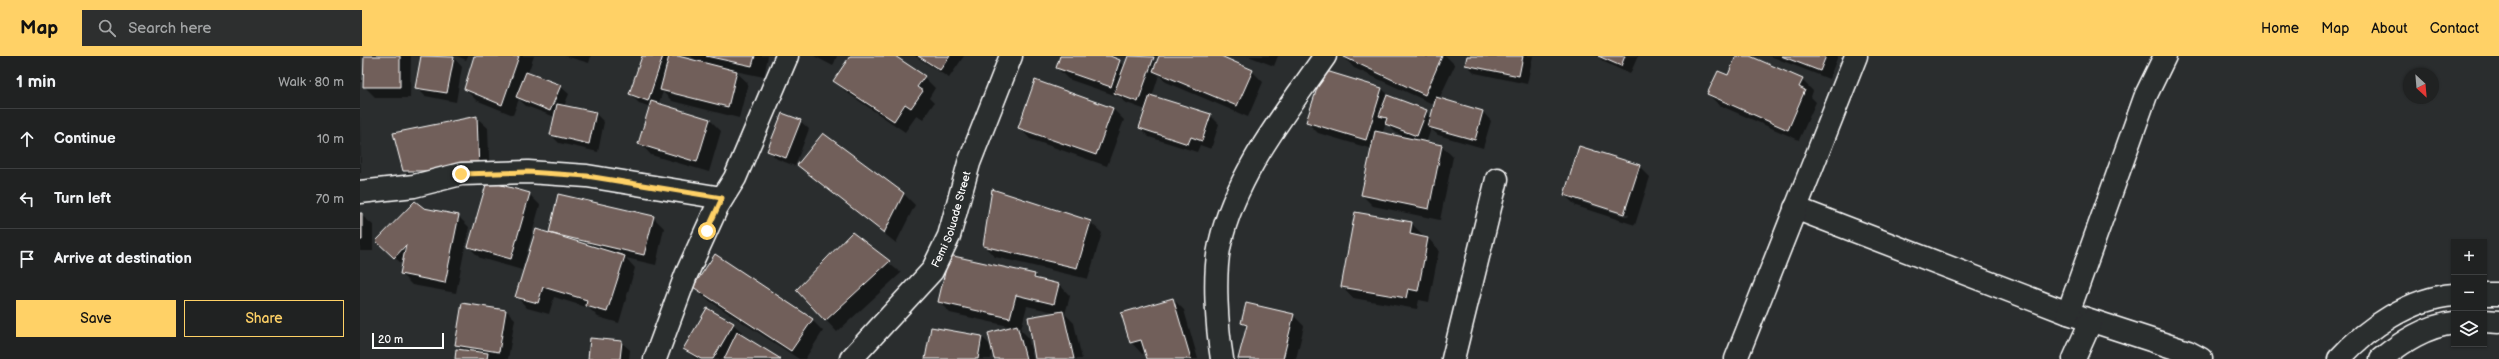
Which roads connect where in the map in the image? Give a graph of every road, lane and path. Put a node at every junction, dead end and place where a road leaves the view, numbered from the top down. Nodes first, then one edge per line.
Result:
1 (787, 56) edge
2 (1011, 56) edge
3 (1325, 56) edge
4 (1856, 56) edge
5 (2164, 56) edge
6 (1497, 179) dead end
7 (360, 192) edge
8 (722, 198) junction
9 (1795, 208) junction
10 (2487, 294) edge
11 (2499, 294) edge
12 (2451, 295) edge
13 (2068, 313) junction
14 (2091, 321) junction
15 (2487, 321) edge
16 (2499, 322) edge
17 (2451, 324) edge
18 (655, 359) edge
19 (851, 359) edge
20 (1222, 359) edge
21 (1453, 359) edge
22 (1736, 359) edge
23 (2074, 359) edge
24 (2201, 359) edge
25 (2339, 359) edge
26 (2381, 359) edge

1 - 8 street
2 - 19 street, Femi Soluade Street
3 - 20 street
4 - 9 street
5 - 13 street
6 - 21 street
7 - 8 street
8 - 18 street
9 - 13 street
9 - 22 street
10 - 11 street
12 - 25 street
13 - 14 street
14 - 23 street
14 - 24 street
15 - 16 street
17 - 26 street

